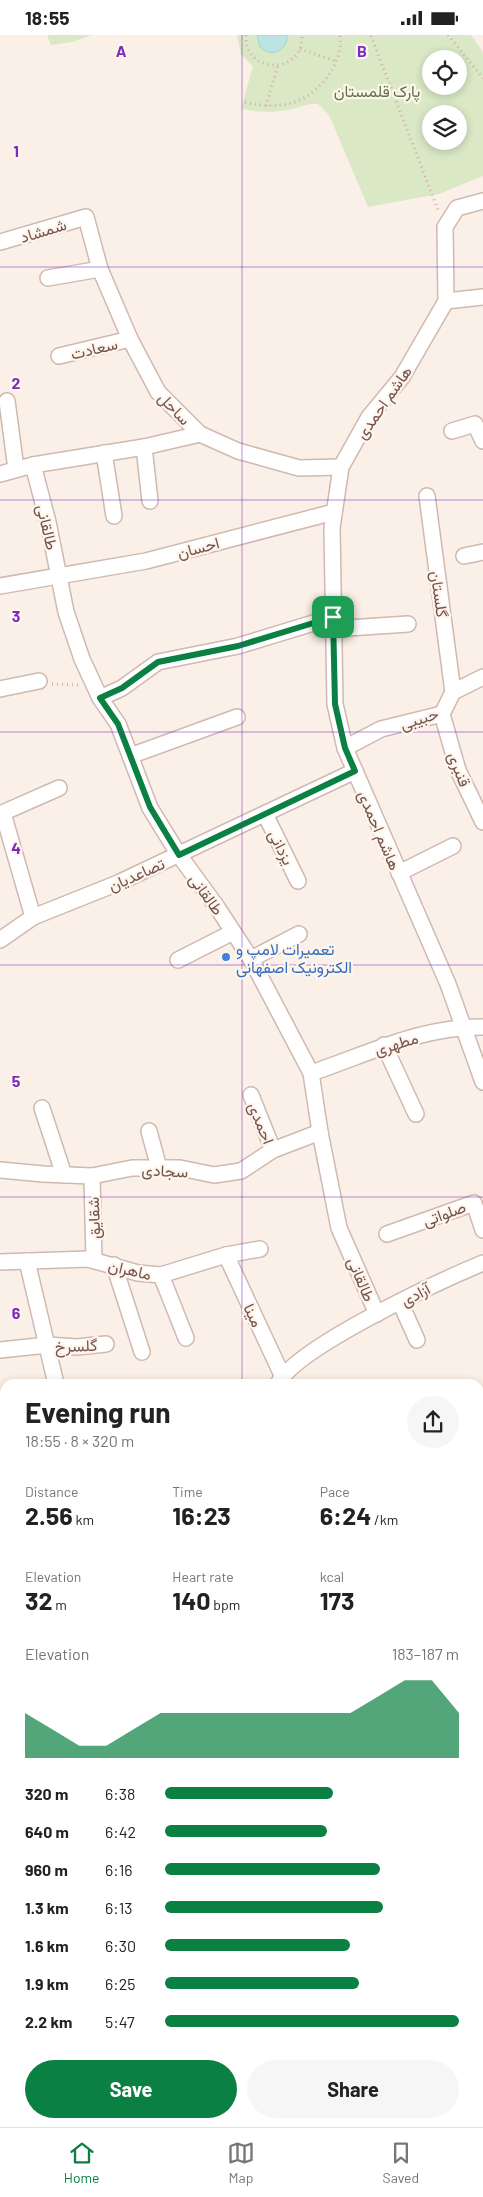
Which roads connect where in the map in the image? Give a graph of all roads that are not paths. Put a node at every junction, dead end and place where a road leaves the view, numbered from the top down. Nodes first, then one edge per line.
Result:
1 (483, 201) edge
2 (86, 217) joint
3 (0, 243) edge
4 (100, 269) junction
5 (48, 278) dead end
6 (483, 297) edge
7 (446, 301) junction
8 (130, 339) junction
9 (59, 356) dead end
10 (7, 401) dead end
11 (452, 431) dead end
12 (200, 434) junction
13 (483, 441) edge
14 (144, 447) junction
15 (104, 453) junction
16 (33, 465) junction
17 (341, 467) junction
18 (16, 469) junction
19 (0, 473) edge
20 (427, 496) dead end
21 (150, 501) dead end
22 (334, 512) junction
23 (114, 516) dead end
24 (483, 552) edge
25 (464, 556) dead end
26 (60, 575) junction
27 (0, 586) edge
28 (333, 623) junction
29 (408, 624) dead end
30 (483, 677) edge
31 (39, 681) road end
32 (0, 689) edge
33 (97, 692) junction
34 (453, 692) junction
35 (442, 714) junction
36 (237, 717) dead end
37 (345, 748) junction
38 (130, 756) junction
39 (355, 771) junction
40 (59, 788) dead end
41 (2, 814) edge
42 (265, 814) junction
43 (483, 822) edge
44 (453, 846) dead end
45 (179, 855) junction
46 (399, 873) junction
47 (298, 881) dead end
48 (33, 917) junction
49 (233, 933) junction
50 (300, 934) dead end
51 (0, 940) edge
52 (251, 959) junction
53 (178, 960) dead end
54 (461, 1027) junction
55 (483, 1027) edge
56 (384, 1045) junction
57 (311, 1073) junction
58 (483, 1082) edge
59 (251, 1095) dead end
60 (42, 1108) dead end
61 (416, 1114) dead end
62 (149, 1131) dead end
63 (320, 1132) junction
64 (273, 1150) junction
65 (159, 1168) junction
66 (0, 1170) edge
67 (64, 1175) junction
68 (92, 1176) junction
69 (483, 1230) edge
70 (387, 1235) dead end
71 (260, 1249) dead end
72 (226, 1255) junction
73 (94, 1260) junction
74 (27, 1261) junction
75 (0, 1262) edge
76 (483, 1263) edge
77 (114, 1265) junction
78 (161, 1275) junction
79 (400, 1302) junction
80 (377, 1314) junction
81 (186, 1339) dead end
82 (417, 1340) dead end
83 (106, 1344) dead end
84 (46, 1345) junction
85 (0, 1350) edge
86 (142, 1353) dead end
87 (55, 1379) edge
88 (280, 1379) edge

1 - 7 street
2 - 3 street, شمشاد
2 - 4 street, ساحل
4 - 5 street
4 - 8 street, ساحل
6 - 7 street
7 - 17 street, هاشم احمدی
8 - 9 street, سعادت
8 - 12 street, ساحل
10 - 18 street
11 - 13 street
12 - 14 street
12 - 17 street, ساحل
14 - 15 street
14 - 21 street
15 - 16 street
15 - 23 street
16 - 18 street
16 - 26 street, طالقانی
17 - 22 street, هاشم احمدی
18 - 19 street
20 - 34 street, گلستان
22 - 26 street, احسان
22 - 28 street, هاشم احمدی
24 - 25 street
26 - 27 street, احسان
26 - 33 street, طالقانی
28 - 29 street
28 - 33 street
28 - 37 street, هاشم احمدی
30 - 34 street, حبیبی
31 - 32 street
33 - 38 street, طالقانی
34 - 35 street, حبیبی
35 - 37 street, حبیبی
35 - 43 street, قنبری
36 - 38 street
37 - 39 street, هاشم احمدی
38 - 45 street, طالقانی
39 - 42 street, تصاعدیان
39 - 46 street, هاشم احمدی
40 - 41 street
41 - 48 street
42 - 45 street, تصاعدیان
42 - 47 street, یزدانی
44 - 46 street
45 - 48 street, تصاعدیان
45 - 49 street, طالقانی
46 - 54 street, هاشم احمدی
48 - 51 street, تصاعدیان
49 - 52 street, طالقانی
49 - 53 street
50 - 52 street
52 - 57 street, طالقانی
54 - 55 street, مطهری
54 - 56 street, مطهری
54 - 58 street, هاشم احمدی
56 - 57 street, مطهری
56 - 61 street
57 - 63 street, طالقانی
59 - 64 street, احمدی
60 - 67 street
62 - 65 street
63 - 64 street, سجادی
63 - 80 street, طالقانی
64 - 65 street, سجادی
65 - 68 street, سجادی
66 - 67 street, سجادی
67 - 68 street, سجادی
68 - 73 street, شقایق
69 - 70 street, صلواتی
71 - 72 street, ماهران
72 - 78 street, ماهران
72 - 88 street, مینا
73 - 74 street, ماهران
73 - 77 street, ماهران
74 - 75 street, ماهران
74 - 84 street
76 - 79 street, آزادی
77 - 78 street, ماهران
77 - 86 street
78 - 81 street
79 - 80 street, آزادی
79 - 82 street
80 - 88 street, آزادی
83 - 84 street, گلسرخ
84 - 85 street, گلسرخ
84 - 87 street

